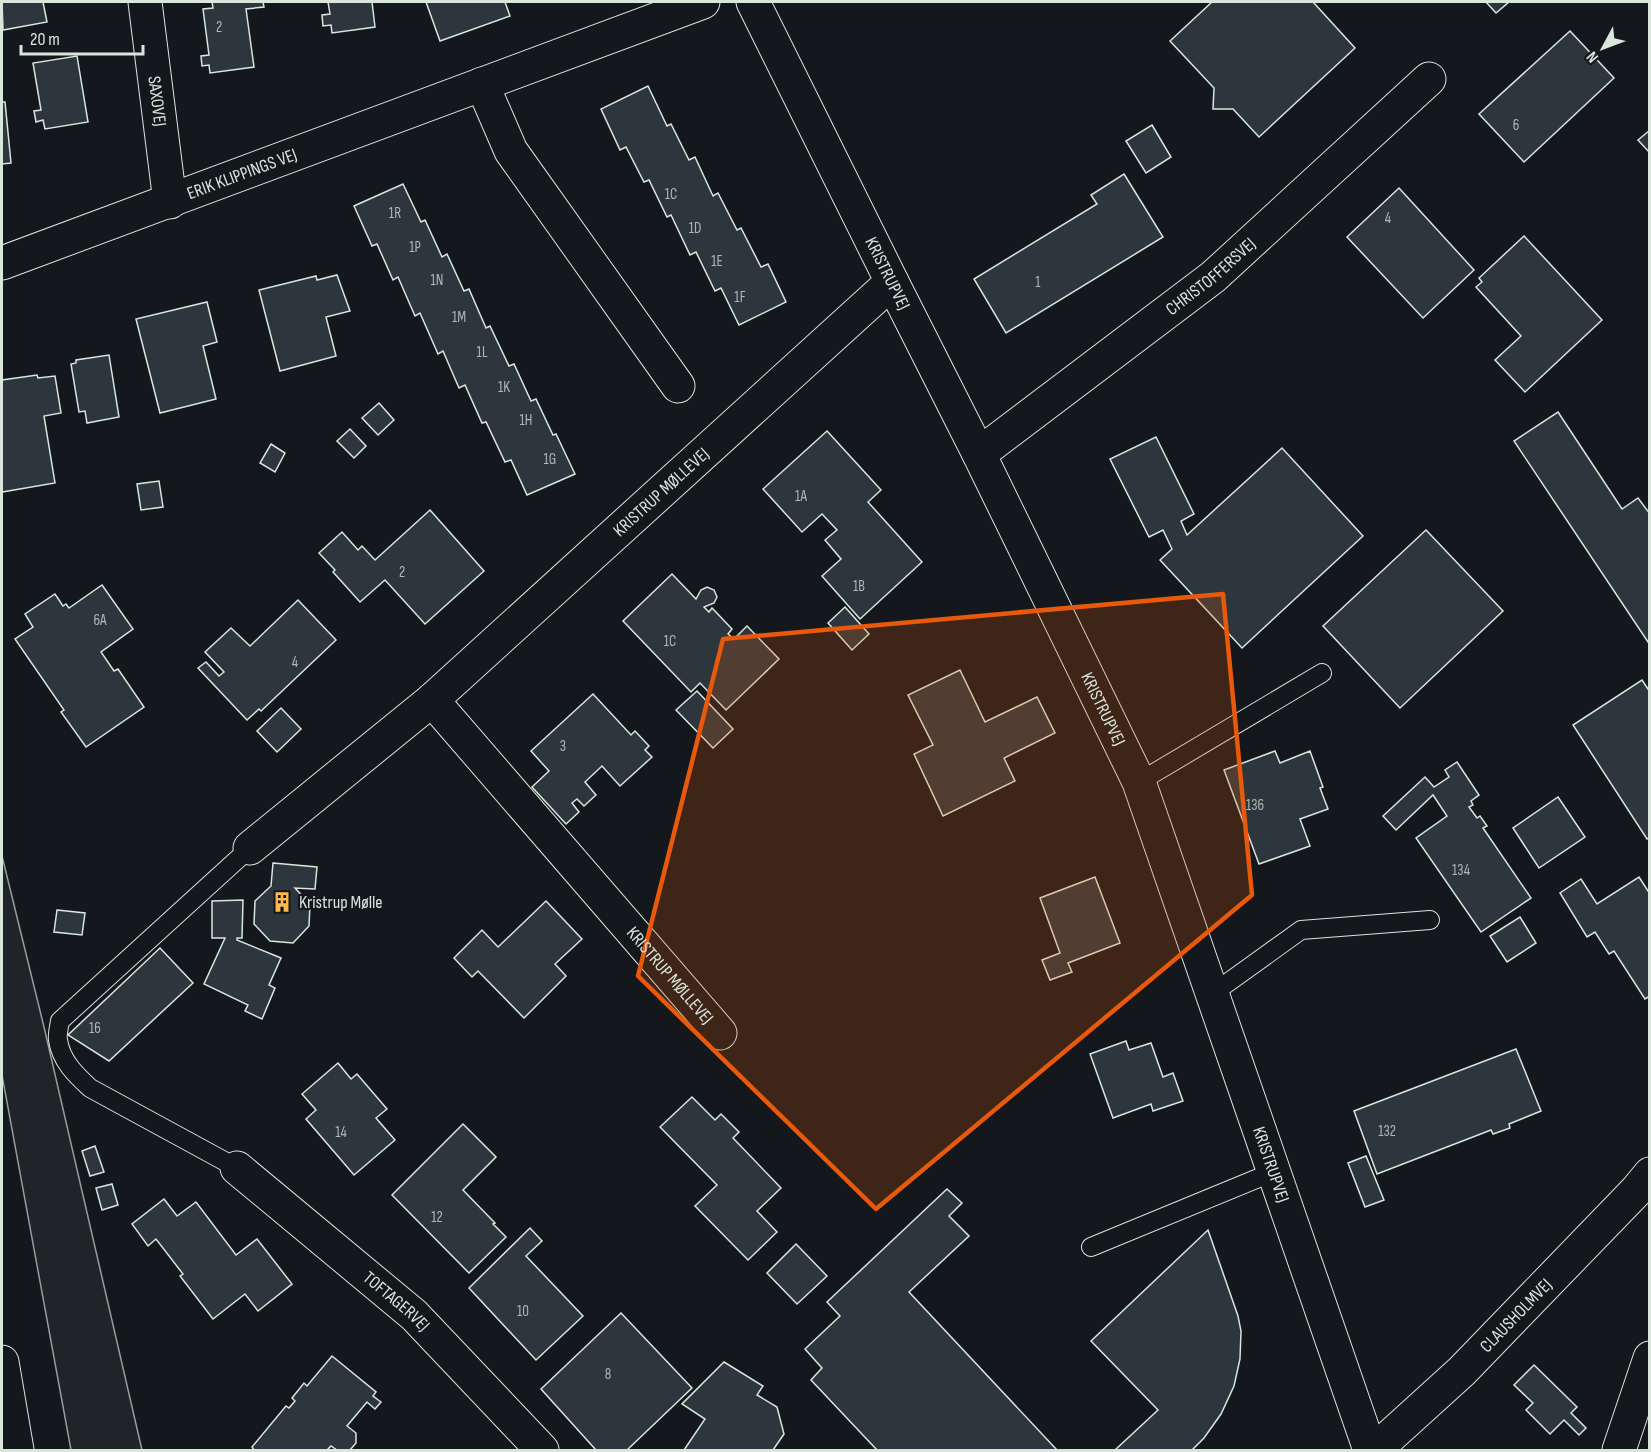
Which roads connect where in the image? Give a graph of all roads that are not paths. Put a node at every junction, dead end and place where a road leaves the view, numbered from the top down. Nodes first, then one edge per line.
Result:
1 (145, 2) edge
2 (703, 2) edge
3 (753, 2) edge
4 (1429, 79) dead end
5 (482, 84) junction
6 (170, 202) junction
7 (2, 263) edge
8 (892, 282) junction
9 (678, 386) dead end
10 (979, 454) junction
11 (1322, 673) dead end
12 (432, 700) junction
13 (1139, 782) junction
14 (250, 848) joint
15 (1430, 920) dead end
16 (1212, 994) junction
17 (720, 1033) dead end
18 (237, 1168) joint
19 (1273, 1172) junction
20 (1645, 1190) edge
21 (1091, 1247) dead end
22 (1650, 1358) edge
23 (2, 1362) edge
24 (17, 1450) edge
25 (542, 1450) edge
26 (1370, 1450) edge
27 (1375, 1450) edge
28 (1619, 1450) edge

1 - 6 street, SAXOVEJ
2 - 5 street, ERIK KLIPPINGS VEJ
3 - 8 street, KRISTRUPVEJ
4 - 10 street, CHRISTOFFERSVEJ
5 - 6 street, ERIK KLIPPINGS VEJ
5 - 9 street
6 - 7 street, ERIK KLIPPINGS VEJ
8 - 10 street, KRISTRUPVEJ
8 - 12 street, KRISTRUP MØLLEVEJ
10 - 13 street, KRISTRUPVEJ
11 - 13 lane
12 - 14 street, KRISTRUP MØLLEVEJ
12 - 17 street, KRISTRUP MØLLEVEJ
13 - 16 street, KRISTRUPVEJ
14 - 18 lane
15 - 16 lane
16 - 19 street, KRISTRUPVEJ
18 - 25 street, TOFTAGERVEJ
19 - 21 lane
19 - 26 street, KRISTRUPVEJ
20 - 27 street, CLAUSHOLMVEJ
22 - 28 street
23 - 24 street

